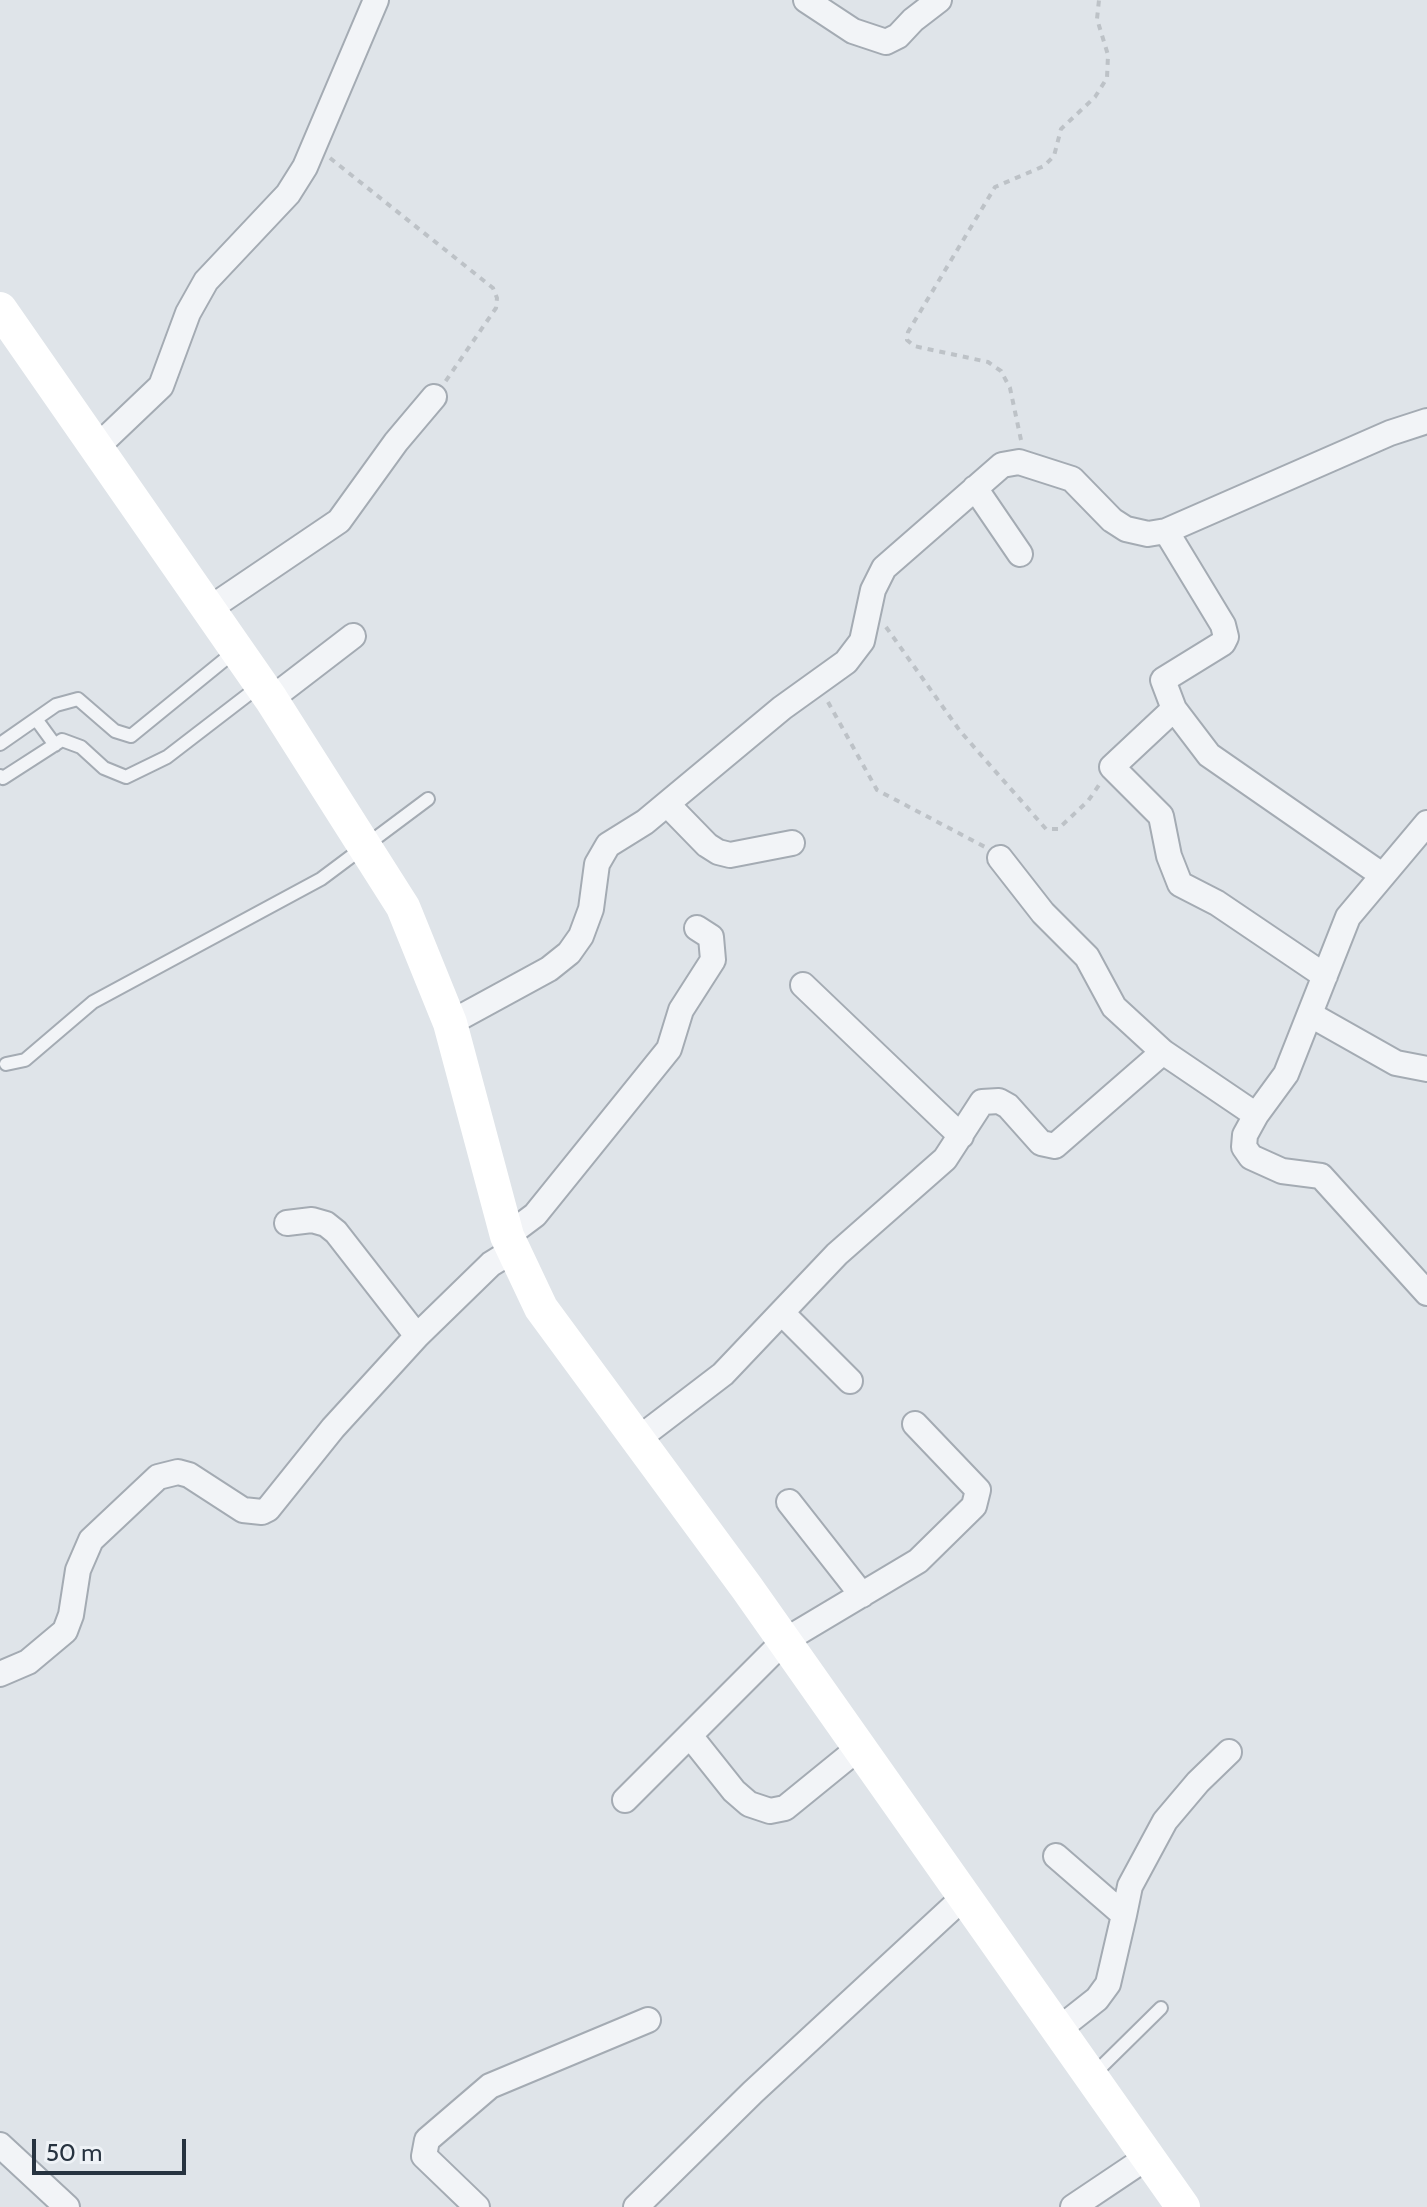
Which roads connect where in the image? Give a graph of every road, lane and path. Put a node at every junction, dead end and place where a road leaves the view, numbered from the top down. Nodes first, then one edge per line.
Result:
1 (376, 0) edge
2 (806, 0) edge
3 (939, 0) edge
4 (1099, 0) edge
5 (315, 147) junction
6 (0, 309) edge
7 (434, 397) joint
8 (1427, 421) edge
9 (98, 446) junction
10 (1019, 462) junction
11 (975, 488) junction
12 (1166, 531) junction
13 (1020, 554) dead end
14 (870, 605) junction
15 (209, 609) junction
16 (353, 636) dead end
17 (237, 650) junction
18 (817, 682) junction
19 (266, 692) junction
20 (1174, 709) junction
21 (36, 719) junction
22 (0, 744) edge
23 (55, 745) junction
24 (1112, 767) junction
25 (0, 776) edge
26 (428, 799) dead end
27 (668, 805) junction
28 (1427, 823) edge
29 (792, 843) dead end
30 (365, 846) junction
31 (1000, 858) joint
32 (1382, 875) junction
33 (697, 928) dead end
34 (1325, 976) junction
35 (803, 985) dead end
36 (1311, 1015) junction
37 (450, 1023) junction
38 (1163, 1052) junction
39 (6, 1064) dead end
40 (1427, 1069) edge
41 (1256, 1115) junction
42 (961, 1136) junction
43 (287, 1223) dead end
44 (509, 1244) junction
45 (1427, 1293) edge
46 (783, 1314) junction
47 (417, 1336) junction
48 (850, 1381) dead end
49 (915, 1424) dead end
50 (638, 1439) junction
51 (789, 1502) dead end
52 (862, 1595) junction
53 (784, 1641) junction
54 (0, 1674) edge
55 (691, 1737) junction
56 (860, 1747) junction
57 (1229, 1752) dead end
58 (625, 1800) dead end
59 (1056, 1856) dead end
60 (965, 1896) junction
61 (1124, 1915) junction
62 (1161, 2008) dead end
63 (648, 2020) dead end
64 (1059, 2029) junction
65 (1092, 2076) junction
66 (0, 2145) edge
67 (1149, 2156) junction
68 (67, 2207) edge
69 (477, 2207) edge
70 (636, 2207) edge
71 (1073, 2207) edge
72 (1183, 2207) edge

1 - 5 street
2 - 3 street
4 - 10 path
5 - 7 path
5 - 9 street
6 - 9 street
7 - 15 street
8 - 12 street
9 - 15 street
10 - 11 street
10 - 12 street
11 - 13 street
11 - 14 street
12 - 20 street
14 - 18 street
14 - 24 path
15 - 17 street
16 - 19 street
17 - 19 street
17 - 21 lane
18 - 27 street
18 - 31 path
19 - 23 lane
19 - 30 street
20 - 24 street
20 - 32 street
21 - 22 lane
21 - 23 lane
23 - 25 lane
24 - 34 street
26 - 30 lane
27 - 29 street
27 - 37 street
28 - 32 street
30 - 37 street
30 - 39 lane
31 - 38 street
32 - 34 street
33 - 44 street
34 - 36 street
35 - 42 street
36 - 40 street
36 - 41 street
37 - 44 street
38 - 41 street
38 - 42 street
41 - 45 street
42 - 46 street
43 - 47 street
44 - 47 street
44 - 50 street
46 - 48 street
46 - 50 street
47 - 54 street
49 - 52 street
50 - 53 street
51 - 52 street
52 - 53 street
53 - 55 street
53 - 56 street
55 - 56 street
55 - 58 street
56 - 60 street
57 - 61 street
59 - 61 street
60 - 64 street
60 - 70 street
61 - 64 street
62 - 65 lane
63 - 69 street
64 - 65 street
65 - 67 street
66 - 68 street
67 - 71 street
67 - 72 street

